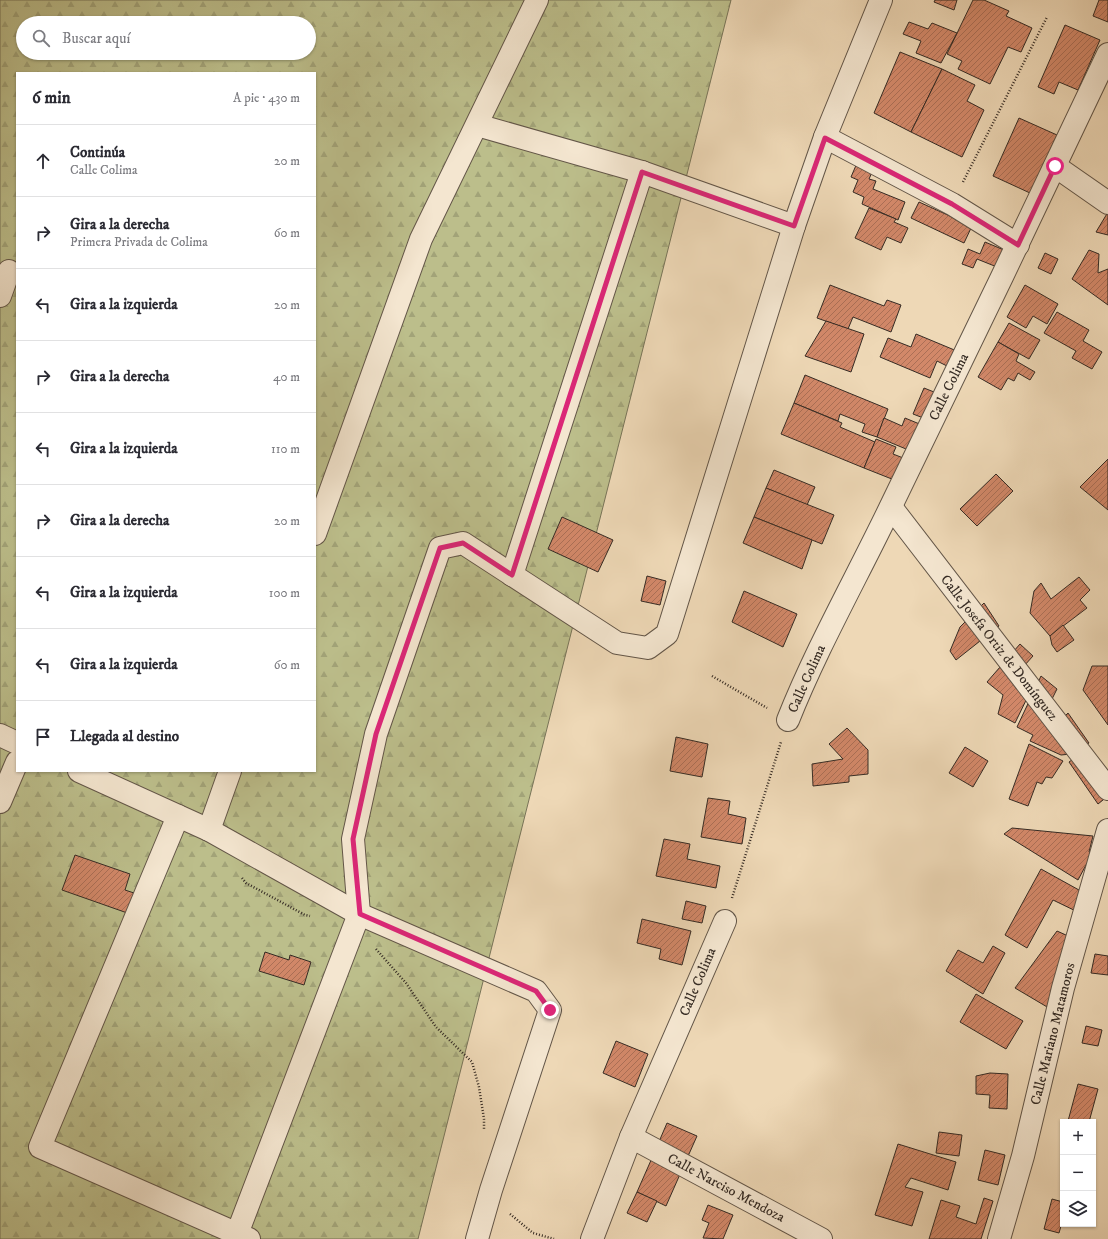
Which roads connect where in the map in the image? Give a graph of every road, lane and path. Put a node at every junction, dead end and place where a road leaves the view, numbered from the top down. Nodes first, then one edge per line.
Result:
1 (537, 0) edge
2 (881, 0) edge
3 (1047, 17) dead end
4 (1108, 54) edge
5 (477, 125) junction
6 (825, 138) junction
7 (1055, 166) junction
8 (642, 172) junction
9 (1108, 203) edge
10 (952, 204) junction
11 (794, 226) junction
12 (1018, 245) junction
13 (9, 271) dead end
14 (0, 296) edge
15 (891, 507) junction
16 (316, 531) edge
17 (512, 575) junction
18 (712, 676) dead end
19 (788, 720) junction
20 (0, 735) edge
21 (16, 743) edge
22 (16, 764) edge
23 (81, 772) edge
24 (230, 772) edge
25 (1108, 789) edge
26 (0, 802) edge
27 (178, 816) junction
28 (209, 830) junction
29 (1108, 830) edge
30 (357, 920) junction
31 (725, 921) joint
32 (484, 1135) dead end
33 (631, 1137) junction
34 (491, 1190) junction
35 (243, 1236) edge
36 (477, 1239) edge
37 (554, 1239) edge
38 (592, 1239) edge
39 (821, 1239) edge
40 (999, 1239) edge

1 - 5 street
2 - 6 street
3 - 10 path
4 - 7 street, Calle Colima
5 - 8 street
5 - 16 street
6 - 10 street
6 - 11 street
7 - 9 street
7 - 12 street, Calle Colima
8 - 11 street
8 - 17 street
10 - 12 street
11 - 17 street
12 - 15 street, Calle Colima
13 - 14 street
15 - 19 street, Calle Colima
15 - 25 street, Calle Josefa Ortiz de Domínguez
17 - 30 street
18 - 19 path, Calle Colima
19 - 31 path, Calle Colima
20 - 21 street
22 - 26 street
23 - 27 street
24 - 28 street
27 - 28 street
27 - 35 street
28 - 30 street
29 - 40 street, Calle Mariano Matamoros
30 - 32 path
30 - 34 street
30 - 35 street
31 - 33 street, Calle Colima
33 - 38 street, Calle Colima
33 - 39 street, Calle Narciso Mendoza
34 - 36 street
34 - 37 path

